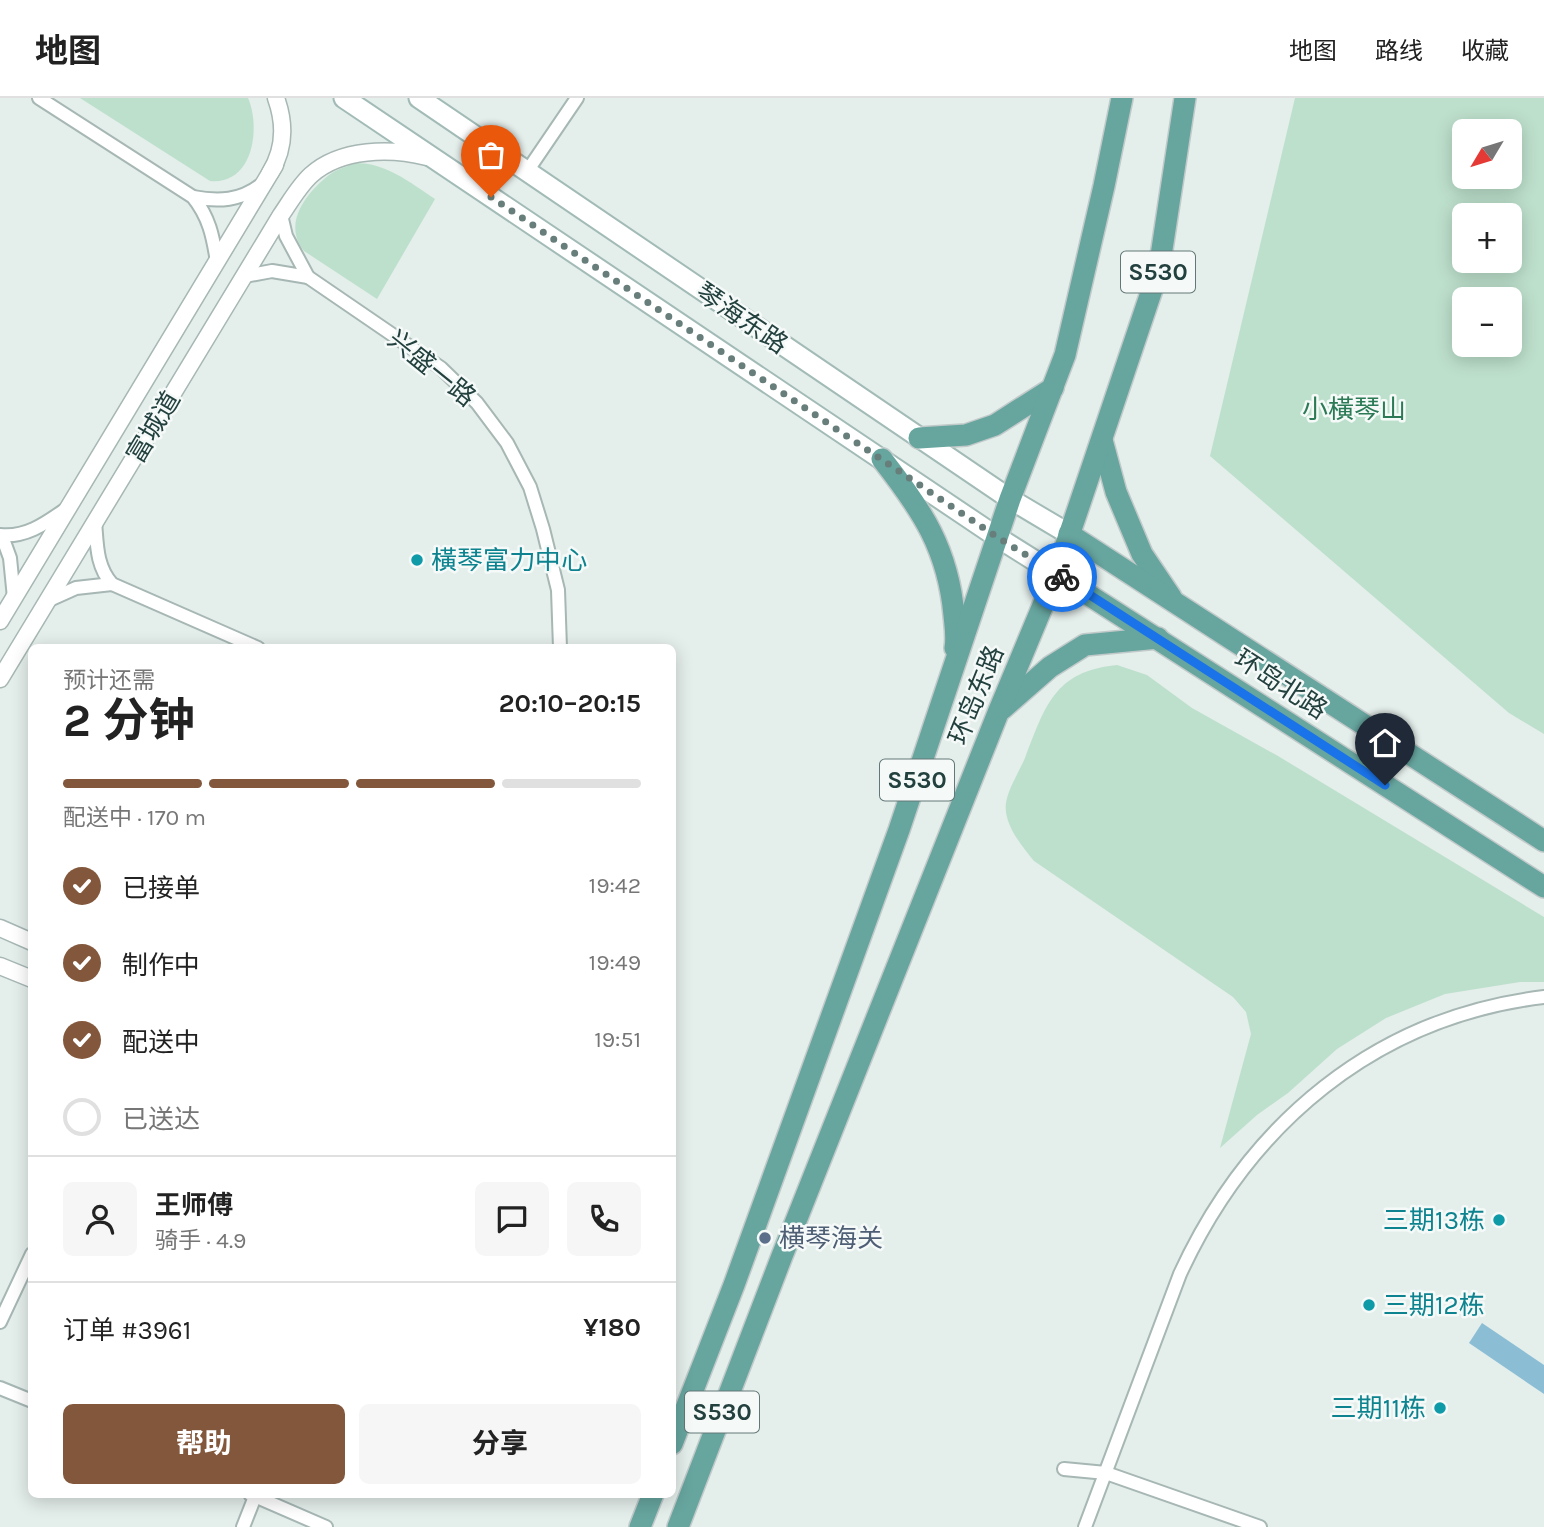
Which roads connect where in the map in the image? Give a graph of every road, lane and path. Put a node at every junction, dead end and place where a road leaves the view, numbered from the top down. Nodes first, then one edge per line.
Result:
1 (39, 98) edge
2 (276, 98) edge
3 (344, 98) edge
4 (419, 98) edge
5 (576, 98) edge
6 (1122, 98) edge
7 (1185, 98) edge
8 (433, 159) junction
9 (526, 173) junction
10 (265, 181) junction
11 (193, 197) junction
12 (281, 215) junction
13 (217, 262) junction
14 (245, 276) junction
15 (308, 277) junction
16 (1052, 388) junction
17 (919, 438) junction
18 (1102, 440) junction
19 (882, 459) junction
20 (1010, 499) junction
21 (68, 508) junction
22 (95, 521) junction
23 (1069, 534) junction
24 (1, 535) edge
25 (997, 537) junction
26 (1056, 574) junction
27 (112, 584) junction
28 (14, 598) junction
29 (47, 601) junction
30 (1176, 604) junction
31 (0, 621) edge
32 (1158, 638) junction
33 (249, 644) edge
34 (560, 644) edge
35 (0, 678) edge
36 (946, 694) junction
37 (998, 713) junction
38 (1544, 841) edge
39 (1544, 887) edge
40 (0, 929) edge
41 (28, 940) edge
42 (0, 966) edge
43 (28, 977) edge
44 (1544, 998) edge
45 (28, 1262) edge
46 (0, 1322) edge
47 (0, 1388) edge
48 (28, 1399) edge
49 (676, 1434) edge
50 (1064, 1469) dead end
51 (1106, 1472) junction
52 (253, 1498) edge
53 (261, 1498) edge
54 (651, 1498) edge
55 (243, 1527) edge
56 (326, 1527) edge
57 (640, 1527) edge
58 (678, 1527) edge
59 (1085, 1527) edge
60 (1260, 1527) edge

1 - 11 street
2 - 10 street, 富城道
3 - 8 main road, 琴海东路
4 - 9 main road, 琴海东路
5 - 9 street
6 - 16 main road, 环岛东路 / S530
7 - 18 main road, 环岛东路 / S530
8 - 12 street, 富城道
8 - 19 main road, 琴海东路
9 - 17 main road, 琴海东路
10 - 11 street
10 - 13 street, 富城道
11 - 13 street
12 - 14 street, 富城道
12 - 15 street
13 - 21 street, 富城道
14 - 15 street
14 - 22 street, 富城道
15 - 34 street, 兴盛一路
16 - 17 main road
16 - 20 main road, 环岛东路 / S530
17 - 20 main road, 琴海东路
18 - 23 main road, 环岛东路 / S530
18 - 30 main road
19 - 25 main road, 琴海东路
19 - 36 main road
20 - 23 main road, 琴海东路
20 - 25 main road, 环岛东路 / S530
21 - 24 street
21 - 28 street, 富城道
22 - 27 street
22 - 29 street, 富城道
23 - 26 main road, 环岛东路 / S530
23 - 30 main road, 环岛北路
24 - 28 street
25 - 26 main road, 琴海东路
25 - 36 main road, 环岛东路 / S530
26 - 32 main road, 环岛北路
26 - 37 main road, 环岛东路 / S530
27 - 29 street
27 - 33 street
28 - 31 street, 富城道
29 - 35 street, 富城道
30 - 38 main road, 环岛北路
32 - 37 main road
32 - 39 main road, 环岛北路
36 - 49 main road, 环岛东路 / S530
37 - 58 main road, 环岛东路 / S530
40 - 41 street
42 - 43 street
44 - 51 street
45 - 46 street
47 - 48 street
50 - 51 street
51 - 59 street
51 - 60 street
52 - 55 street
53 - 56 street
54 - 57 main road

